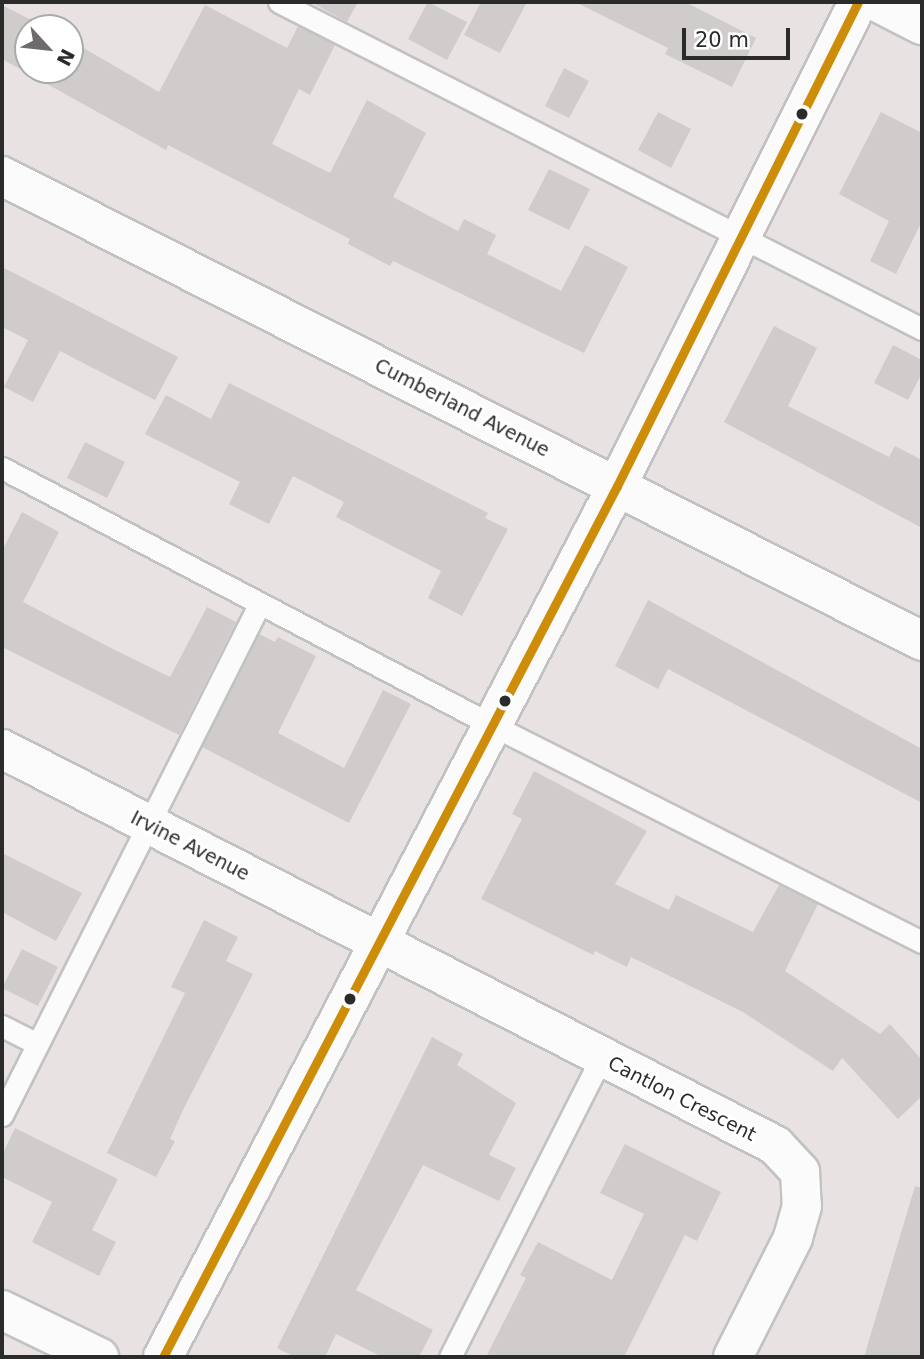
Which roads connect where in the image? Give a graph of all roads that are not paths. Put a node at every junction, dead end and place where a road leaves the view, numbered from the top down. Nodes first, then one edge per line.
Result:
1 (279, 2) edge
2 (858, 2) edge
3 (877, 2) edge
4 (922, 25) edge
5 (2, 176) edge
6 (739, 237) junction
7 (922, 329) edge
8 (2, 468) edge
9 (617, 486) junction
10 (260, 603) junction
11 (922, 641) edge
12 (490, 723) junction
13 (2, 749) edge
14 (149, 825) junction
15 (922, 942) edge
16 (378, 943) junction
17 (2, 1026) edge
18 (37, 1044) junction
19 (601, 1058) junction
20 (2, 1115) edge
21 (2, 1310) edge
22 (99, 1357) edge
23 (163, 1357) edge
24 (450, 1357) edge
25 (733, 1357) edge

1 - 6 lane
2 - 6 street
3 - 4 street
5 - 9 street, Cumberland Avenue
6 - 7 lane
6 - 9 street
8 - 10 lane
9 - 11 street, Cumberland Avenue
9 - 12 street
10 - 12 lane
10 - 14 lane
12 - 15 lane
12 - 16 street
13 - 14 street, Irvine Avenue
14 - 16 street, Irvine Avenue
14 - 18 lane
16 - 19 street, Cantlon Crescent
16 - 23 street
17 - 18 lane
18 - 20 lane
19 - 24 lane
19 - 25 street, Cantlon Crescent
21 - 22 street

